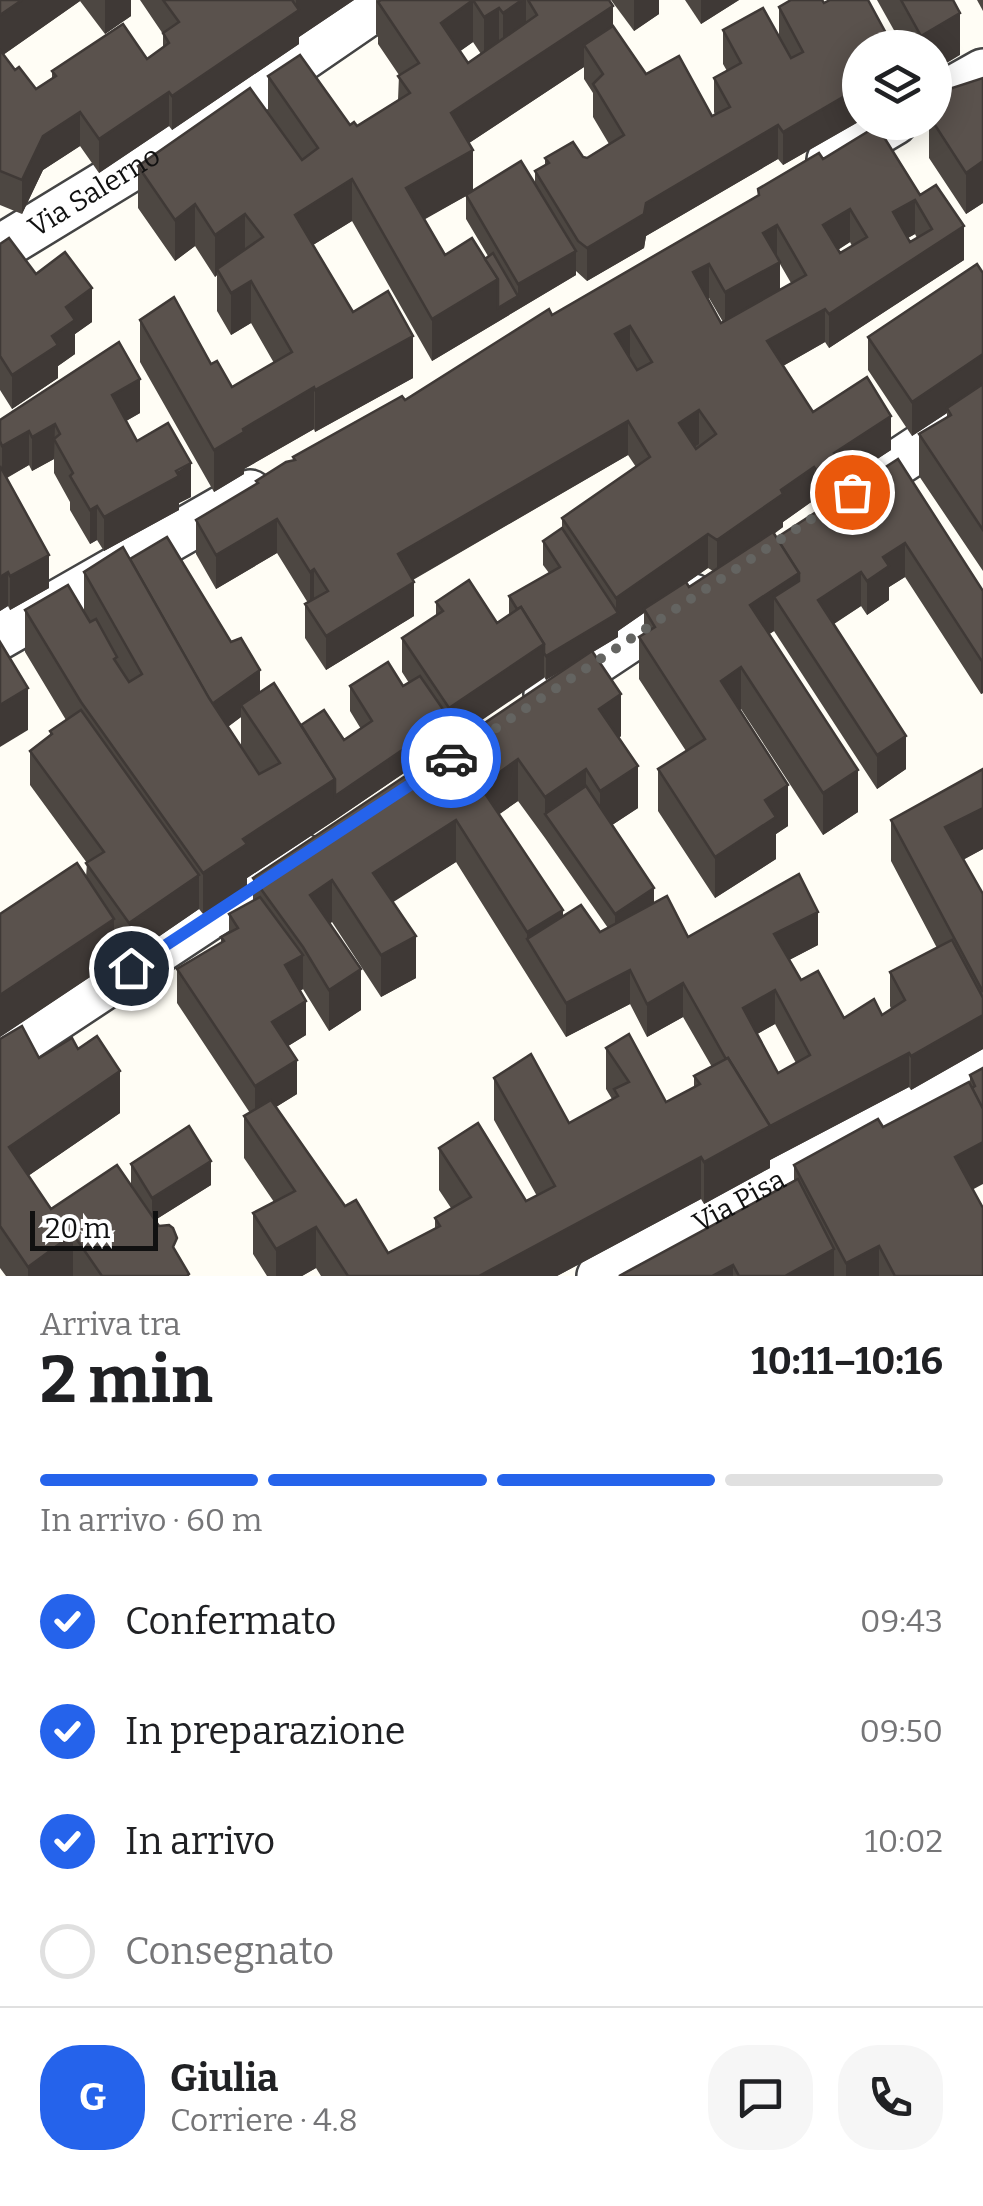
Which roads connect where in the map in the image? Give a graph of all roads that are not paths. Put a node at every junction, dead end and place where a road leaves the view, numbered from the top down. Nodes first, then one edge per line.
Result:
1 (387, 0) edge
2 (983, 72) edge
3 (952, 89) edge
4 (863, 140) edge
5 (792, 181) edge
6 (0, 248) edge
7 (983, 406) edge
8 (282, 474) edge
9 (816, 516) edge
10 (733, 571) edge
11 (0, 636) edge
12 (516, 714) edge
13 (333, 835) edge
14 (0, 1055) edge
15 (983, 1068) edge
16 (600, 1276) edge

1 - 6 street, Via Salerno
2 - 3 street
4 - 5 street
7 - 9 street
8 - 11 street
10 - 12 street
13 - 14 street
15 - 16 street, Via Pisa

